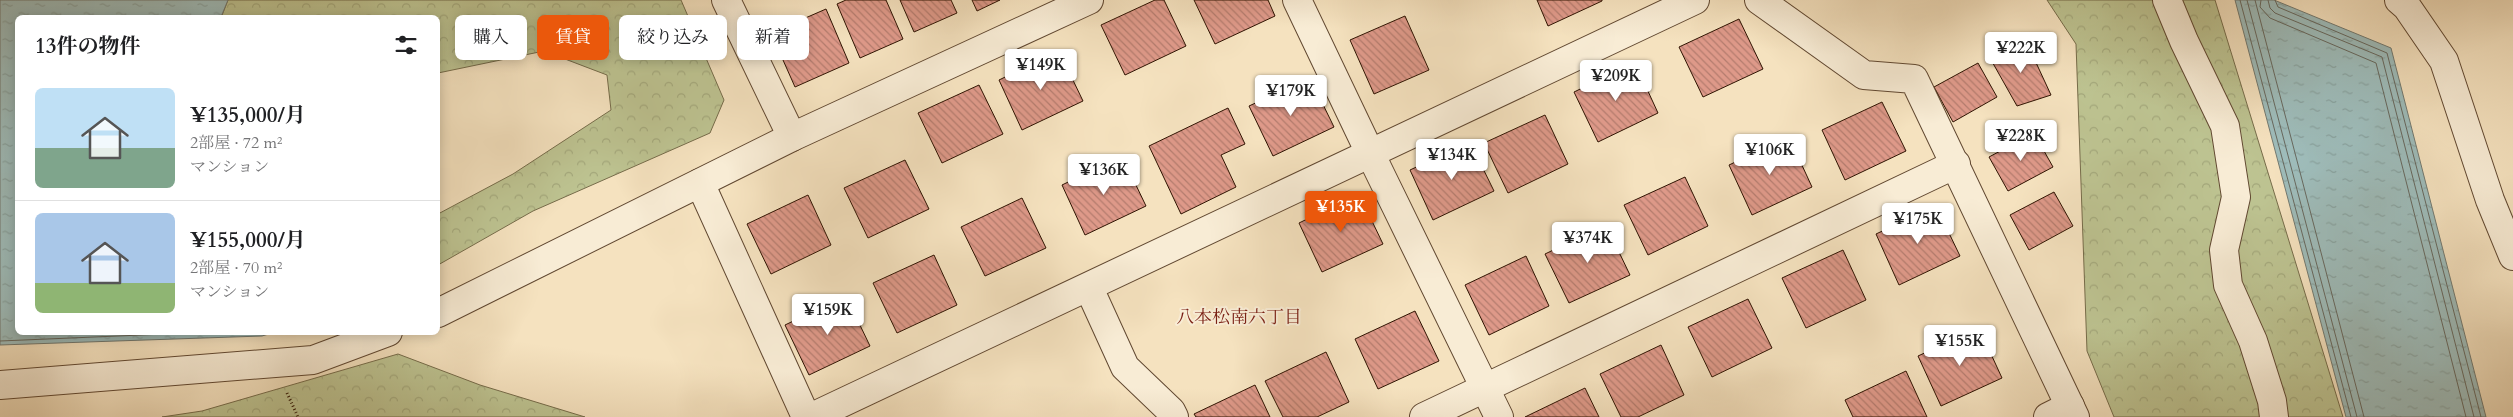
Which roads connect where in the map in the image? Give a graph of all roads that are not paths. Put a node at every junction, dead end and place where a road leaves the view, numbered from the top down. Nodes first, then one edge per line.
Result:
1 (726, 0) edge
2 (1089, 0) edge
3 (1297, 0) edge
4 (1695, 0) edge
5 (1759, 0) edge
6 (2167, 0) edge
7 (2399, 0) edge
8 (1651, 10) edge
9 (792, 138) junction
10 (1370, 154) junction
11 (1956, 164) junction
12 (700, 183) junction
13 (2513, 256) edge
14 (1088, 288) junction
15 (440, 312) edge
16 (380, 335) edge
17 (0, 385) edge
18 (1485, 388) junction
19 (2064, 413) edge
20 (806, 417) edge
21 (812, 417) edge
22 (1174, 417) edge
23 (1424, 417) edge
24 (1498, 417) edge
25 (2274, 417) edge

1 - 9 street
2 - 9 street
3 - 10 street
4 - 8 street
5 - 11 street
6 - 25 street
7 - 13 street
8 - 10 street
9 - 12 street
10 - 14 street
10 - 18 street
11 - 18 street
11 - 19 street
12 - 15 street
12 - 20 street
14 - 21 street
14 - 22 street
16 - 17 street
18 - 23 street
18 - 24 street

